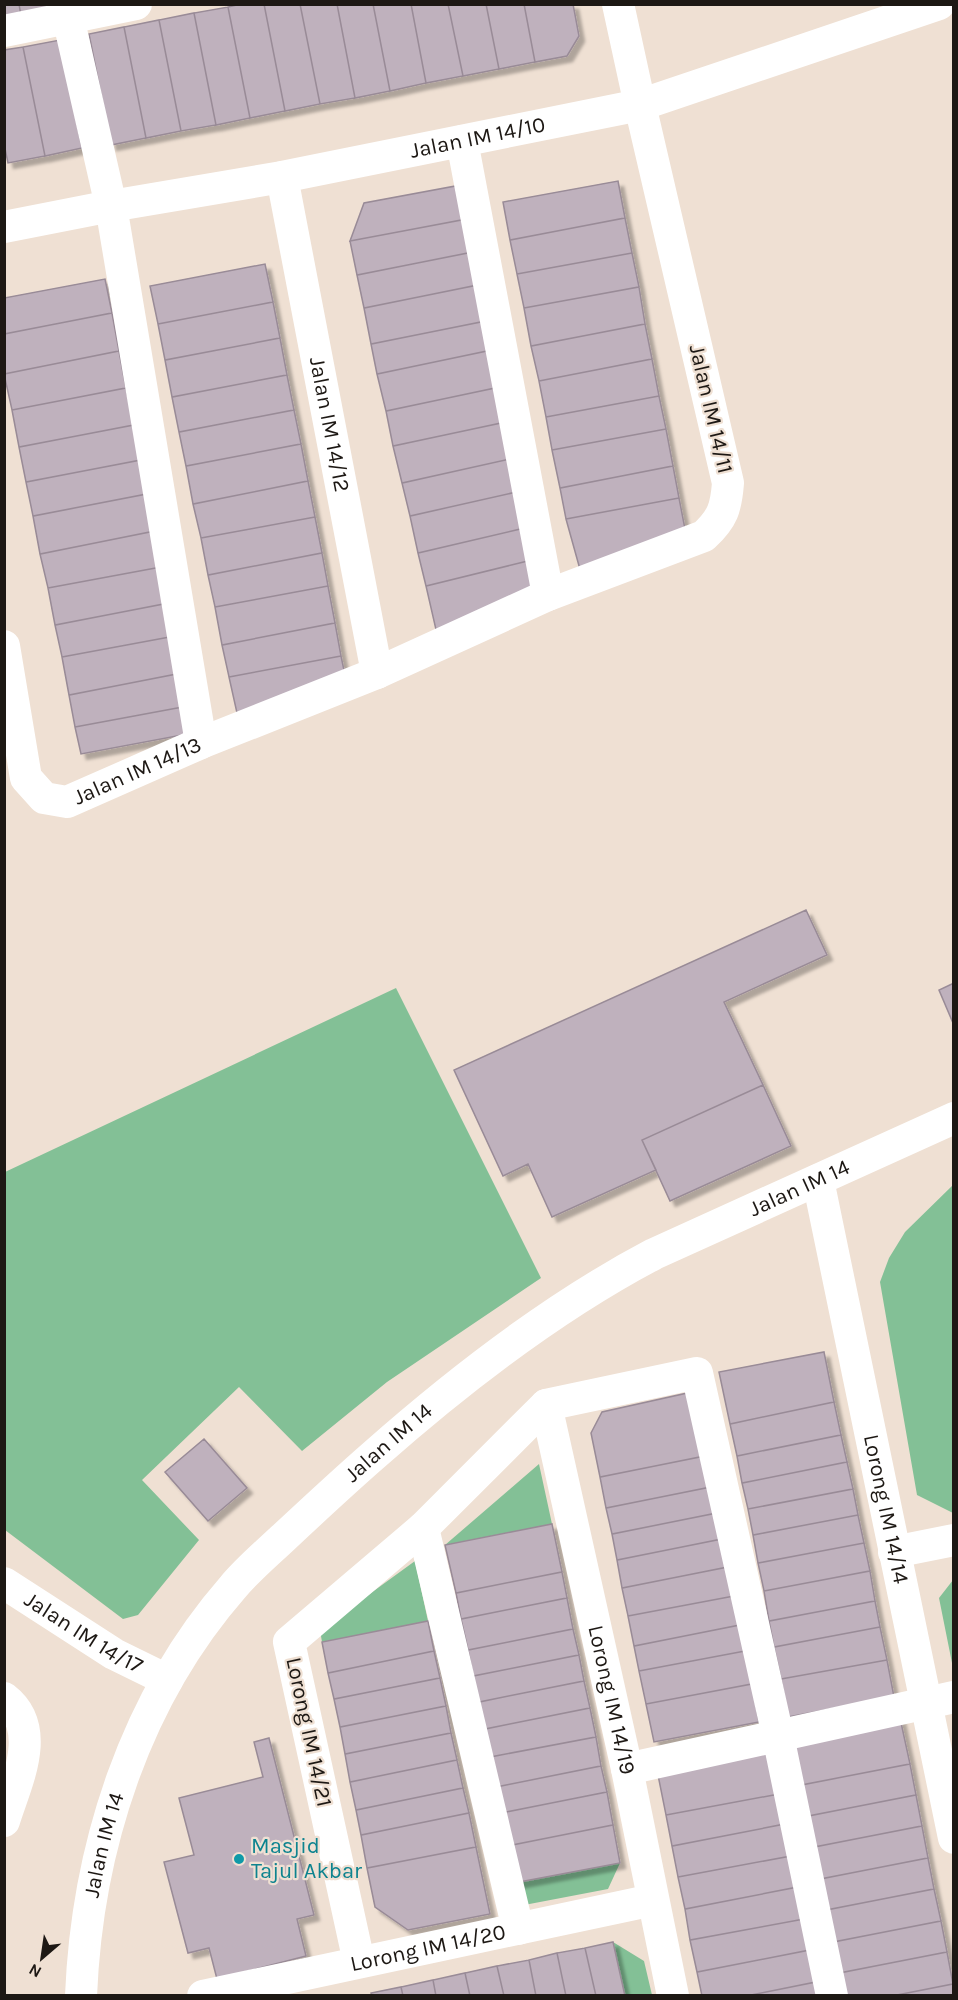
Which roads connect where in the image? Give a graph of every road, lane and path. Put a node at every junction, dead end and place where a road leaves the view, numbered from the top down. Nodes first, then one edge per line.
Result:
1 (136, 4) edge
2 (618, 4) edge
3 (939, 4) edge
4 (67, 11) edge
5 (4, 31) edge
6 (639, 105) junction
7 (462, 141) junction
8 (282, 177) junction
9 (111, 206) junction
10 (4, 227) edge
11 (548, 595) junction
12 (4, 646) edge
13 (377, 673) junction
14 (201, 743) junction
15 (954, 1118) edge
16 (818, 1180) junction
17 (546, 1405) junction
18 (423, 1528) junction
19 (954, 1540) edge
20 (894, 1552) junction
21 (4, 1583) edge
22 (167, 1680) junction
23 (4, 1698) edge
24 (939, 1700) edge
25 (778, 1736) junction
26 (627, 1769) junction
27 (4, 1821) edge
28 (953, 1830) edge
29 (653, 1900) junction
30 (518, 1929) junction
31 (359, 1962) junction
32 (81, 1995) edge
33 (203, 1995) edge
34 (673, 1995) edge
35 (832, 1995) edge

1 - 4 street
2 - 6 street, Jalan IM 14/11
3 - 6 street, Jalan IM 14/10
4 - 5 street
4 - 9 street
6 - 7 street, Jalan IM 14/10
6 - 11 street, Jalan IM 14/11
7 - 8 street, Jalan IM 14/10
7 - 11 street
8 - 9 street, Jalan IM 14/10
8 - 13 street, Jalan IM 14/12
9 - 10 street, Jalan IM 14/10
9 - 14 street
11 - 13 street, Jalan IM 14/11
12 - 14 street, Jalan IM 14/13
13 - 14 street, Jalan IM 14/13
15 - 16 street, Jalan IM 14
16 - 20 street, Lorong IM 14/14
16 - 22 street, Jalan IM 14
17 - 18 street
17 - 25 street
17 - 26 street, Lorong IM 14/19
18 - 30 street
18 - 31 street, Lorong IM 14/21
19 - 20 street
20 - 24 street, Lorong IM 14/14
21 - 22 street, Jalan IM 14/17
22 - 32 street, Jalan IM 14
23 - 27 street
24 - 25 street
24 - 28 street, Lorong IM 14/14
25 - 26 street
25 - 35 street
26 - 29 street, Lorong IM 14/19
29 - 30 street, Lorong IM 14/20
29 - 34 street, Lorong IM 14/19
30 - 31 street, Lorong IM 14/20
31 - 33 street, Lorong IM 14/20

